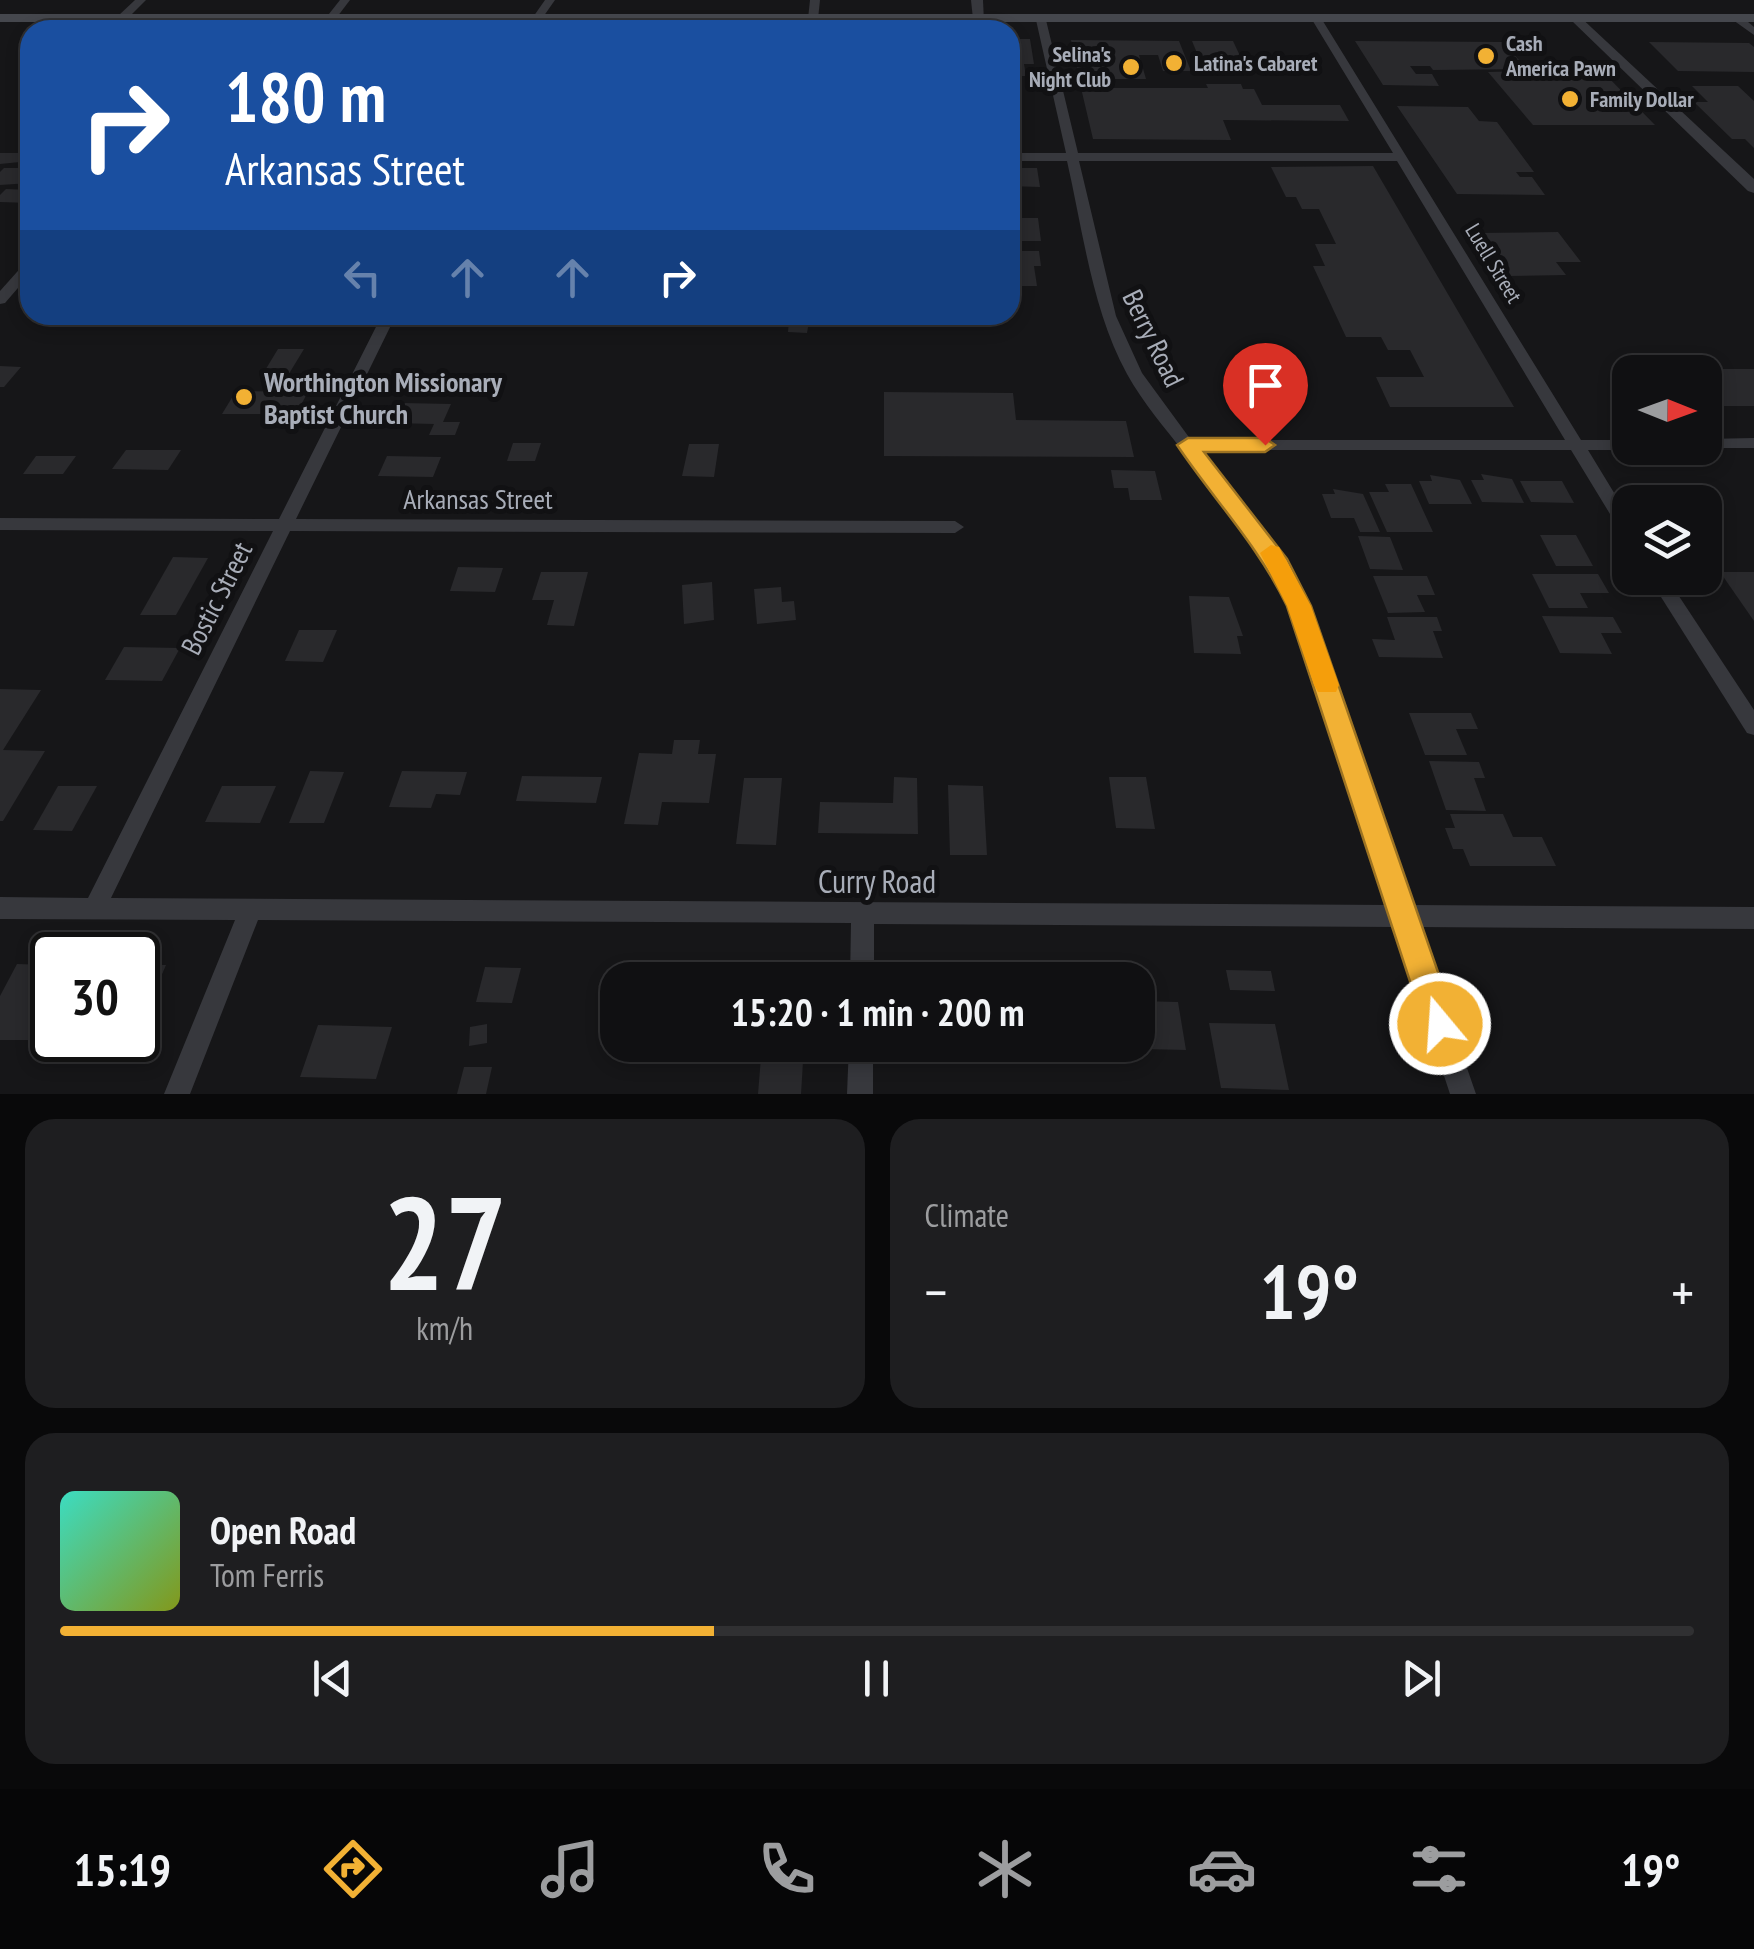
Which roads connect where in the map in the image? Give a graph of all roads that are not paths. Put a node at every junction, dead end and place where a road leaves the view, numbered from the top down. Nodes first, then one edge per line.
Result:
1 (141, 0) edge
2 (345, 0) edge
3 (815, 0) edge
4 (976, 0) edge
5 (0, 18) edge
6 (122, 18) junction
7 (1316, 18) junction
8 (1577, 18) junction
9 (1737, 18) junction
10 (1754, 18) edge
11 (330, 19) junction
12 (163, 20) edge
13 (313, 20) edge
14 (364, 20) edge
15 (813, 20) joint
16 (978, 20) junction
17 (1041, 20) junction
18 (1754, 32) edge
19 (1020, 157) edge
20 (1074, 157) junction
21 (1401, 157) junction
22 (1754, 188) edge
23 (20, 277) edge
24 (0, 300) edge
25 (384, 325) edge
26 (1754, 443) edge
27 (1722, 444) edge
28 (1188, 445) junction
29 (1574, 445) junction
30 (1612, 445) edge
31 (1612, 505) edge
32 (0, 524) edge
33 (287, 525) junction
34 (956, 527) dead end
35 (1669, 595) edge
36 (1754, 727) edge
37 (95, 907) junction
38 (0, 908) edge
39 (251, 910) junction
40 (863, 913) junction
41 (1754, 918) edge
42 (1406, 919) junction
43 (862, 962) edge
44 (861, 1062) edge
45 (177, 1094) edge
46 (860, 1094) edge
47 (1463, 1094) edge

1 - 6 street
2 - 11 street
3 - 15 street
4 - 16 street
5 - 6 main road
6 - 12 main road
7 - 8 main road
7 - 17 main road
7 - 21 street, Luell Street
8 - 9 main road
8 - 22 street
9 - 10 main road
9 - 18 street
11 - 13 main road
11 - 14 main road
15 - 16 main road
16 - 17 main road
17 - 20 street, Berry Road
19 - 20 street
20 - 21 street
20 - 28 street, Berry Road
21 - 29 street, Luell Street
23 - 24 street
25 - 33 street, Bostic Street
26 - 27 street
28 - 29 street
28 - 42 street, Berry Road
29 - 30 street
29 - 31 street, Luell Street
32 - 33 street, Arkansas Street
33 - 34 street, Arkansas Street
33 - 37 street, Bostic Street
35 - 36 street
37 - 38 street, Curry Road
37 - 39 street, Curry Road
39 - 40 street, Curry Road
39 - 45 street
40 - 42 street, Curry Road
40 - 43 street
41 - 42 street, Curry Road
42 - 47 street, Berry Road
44 - 46 street

